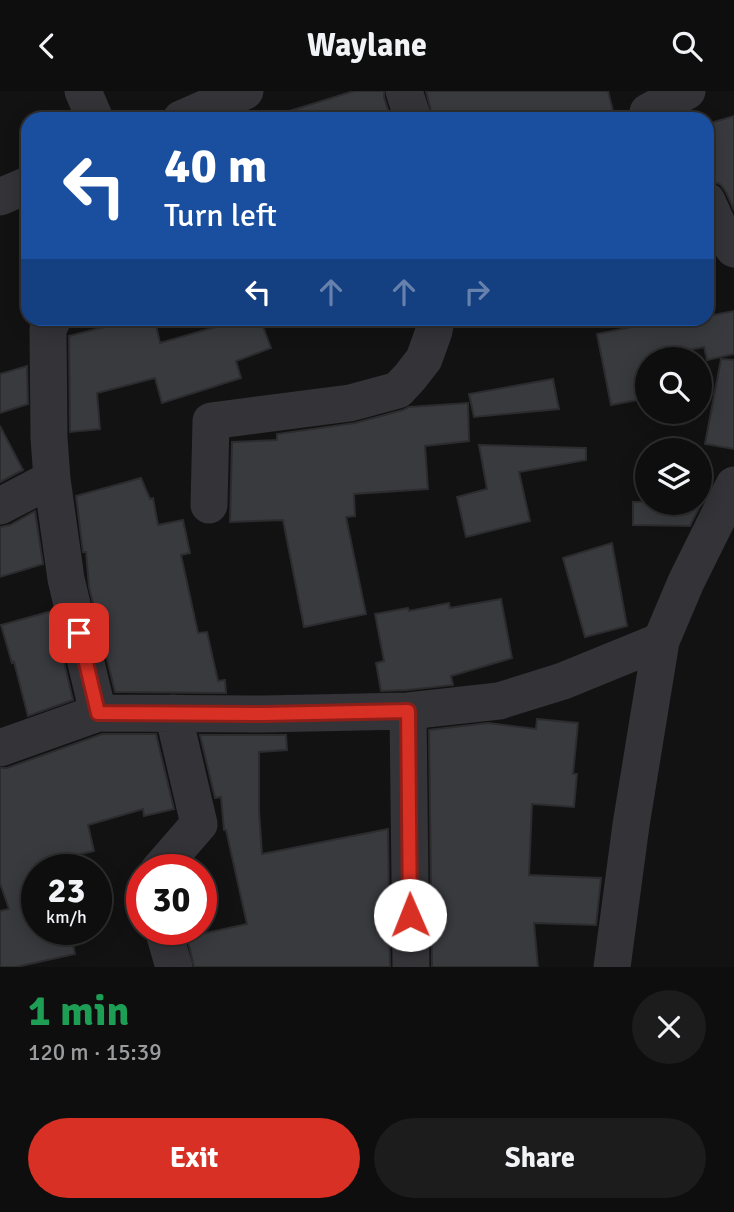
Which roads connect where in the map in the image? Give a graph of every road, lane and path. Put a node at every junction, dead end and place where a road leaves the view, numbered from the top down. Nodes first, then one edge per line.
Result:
1 (83, 91) edge
2 (244, 91) edge
3 (404, 91) edge
4 (687, 91) edge
5 (646, 107) edge
6 (92, 112) edge
7 (197, 112) edge
8 (411, 112) edge
9 (21, 188) edge
10 (0, 197) edge
11 (714, 217) edge
12 (734, 249) edge
13 (50, 326) edge
14 (435, 326) edge
15 (52, 478) junction
16 (734, 485) edge
17 (209, 505) dead end
18 (0, 506) edge
19 (661, 641) junction
20 (408, 711) junction
21 (98, 713) junction
22 (173, 713) junction
23 (0, 748) edge
24 (173, 854) edge
25 (168, 945) edge
26 (174, 967) edge
27 (411, 967) edge
28 (612, 967) edge

1 - 6 street
2 - 7 street
3 - 8 street
4 - 5 street
9 - 10 street
11 - 12 street
13 - 15 street
14 - 17 street
15 - 18 street
15 - 21 street
16 - 19 street
19 - 20 street
19 - 28 street
20 - 22 street
20 - 27 street
21 - 22 street
21 - 23 street
22 - 24 street
25 - 26 street

